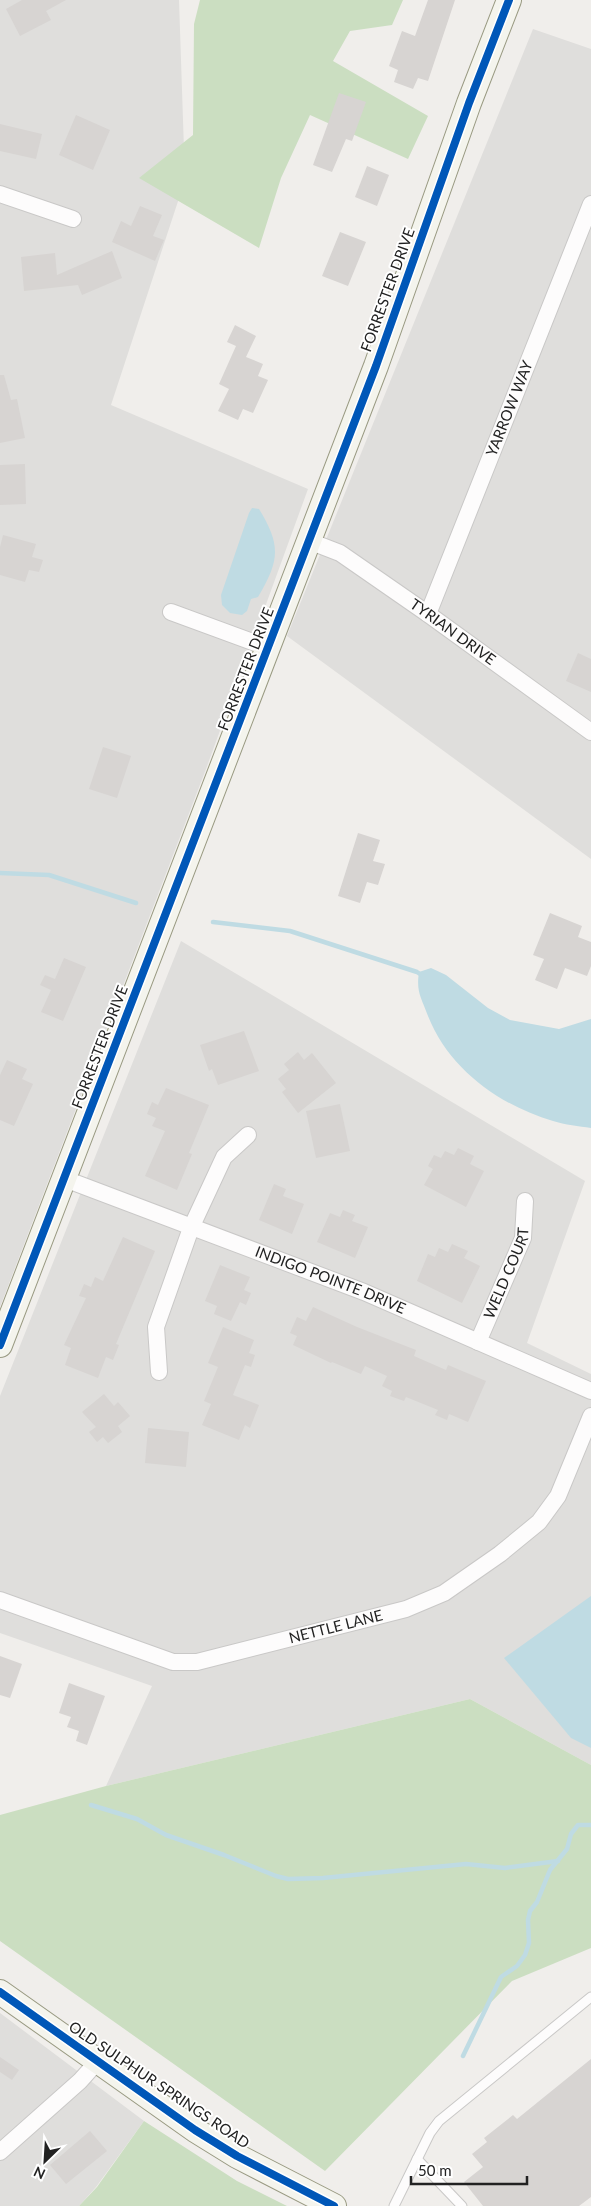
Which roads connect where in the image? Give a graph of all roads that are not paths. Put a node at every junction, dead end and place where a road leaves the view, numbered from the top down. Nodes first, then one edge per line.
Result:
1 (509, 0) edge
2 (0, 194) edge
3 (591, 204) edge
4 (73, 219) dead end
5 (309, 541) junction
6 (171, 612) dead end
7 (428, 614) junction
8 (269, 648) junction
9 (591, 732) edge
10 (248, 1135) dead end
11 (64, 1179) junction
12 (525, 1201) dead end
13 (191, 1228) junction
14 (478, 1342) junction
15 (0, 1345) edge
16 (159, 1372) dead end
17 (591, 1391) edge
18 (591, 1416) edge
19 (0, 1600) edge
20 (0, 1992) edge
21 (591, 1997) edge
22 (97, 2062) junction
23 (0, 2152) edge
24 (417, 2159) junction
25 (334, 2206) edge
26 (394, 2206) edge
27 (462, 2206) edge

1 - 5 street, FORRESTER DRIVE
2 - 4 street
3 - 7 street, YARROW WAY
5 - 7 street, TYRIAN DRIVE
5 - 8 street, FORRESTER DRIVE
6 - 8 street
7 - 9 street, TYRIAN DRIVE
8 - 11 street, FORRESTER DRIVE
10 - 13 street
11 - 13 street, INDIGO POINTE DRIVE
11 - 15 street, FORRESTER DRIVE
12 - 14 street, WELD COURT
13 - 14 street, INDIGO POINTE DRIVE
13 - 16 street
14 - 17 street, INDIGO POINTE DRIVE
18 - 19 street, NETTLE LANE
20 - 22 street, OLD SULPHUR SPRINGS ROAD
21 - 24 lane
22 - 23 street
22 - 25 street, OLD SULPHUR SPRINGS ROAD
24 - 26 lane
24 - 27 lane

